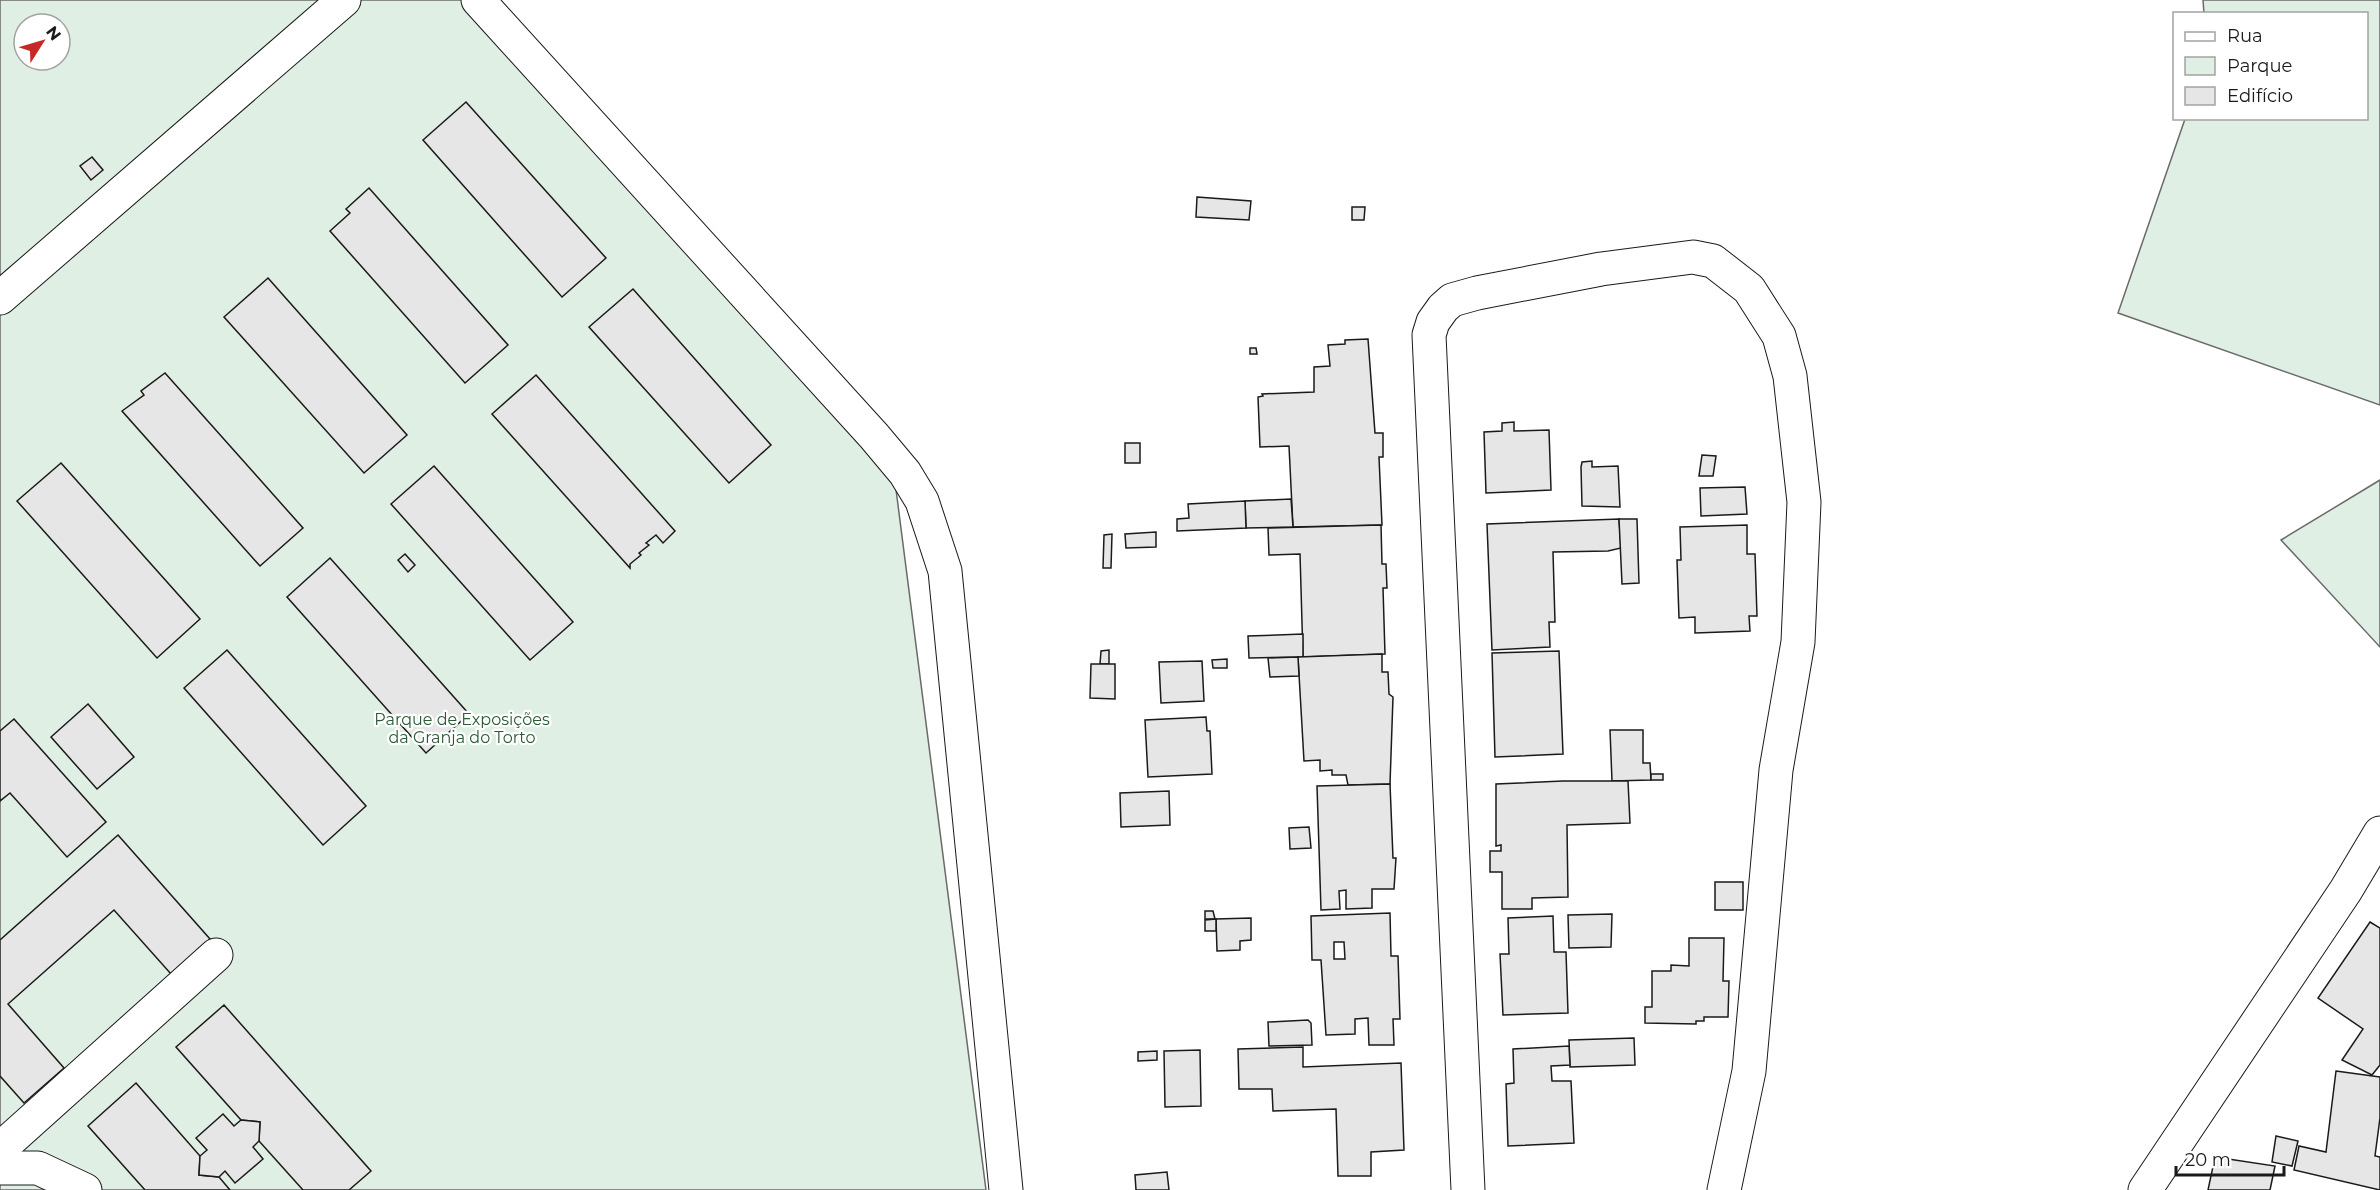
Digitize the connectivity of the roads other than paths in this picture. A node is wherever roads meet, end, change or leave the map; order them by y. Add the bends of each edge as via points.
1 (344, 0) edge
2 (478, 0) edge
3 (0, 298) edge
4 (2380, 833) edge
5 (216, 955) dead end
6 (0, 1149) edge
7 (0, 1168) edge
8 (85, 1190) edge
9 (1006, 1190) edge
10 (1468, 1190) edge
11 (1724, 1190) edge
12 (2145, 1190) edge

1 - 3 street
2 - 9 street via 874,436 922,501 945,571
4 - 12 street
5 - 6 street
7 - 8 street via 38,1168
10 - 11 street via 1429,335 1433,322 1452,300 1601,269 1693,257 1713,261 1749,289 1779,336 1790,376 1804,502 1798,642 1776,770 1749,1071

